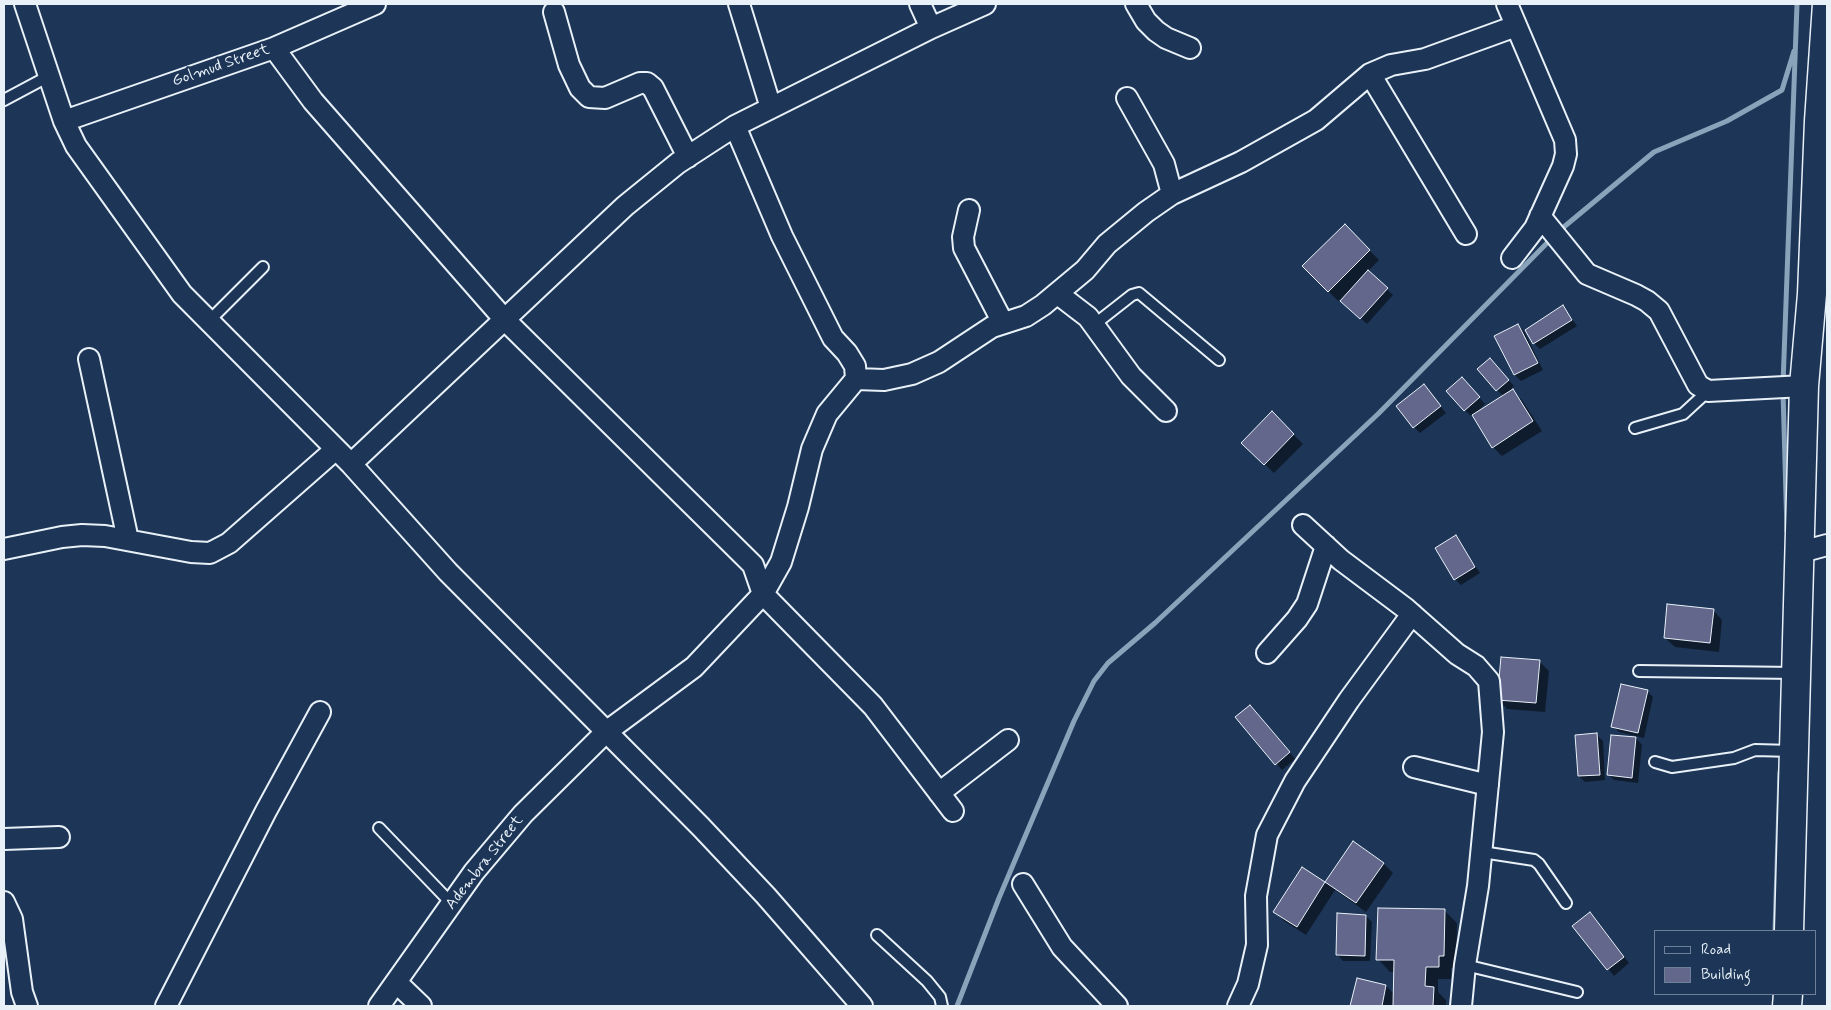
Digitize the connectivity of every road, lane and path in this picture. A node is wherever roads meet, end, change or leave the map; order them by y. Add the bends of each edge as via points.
1 (25, 4) edge
2 (375, 4) edge
3 (739, 4) edge
4 (920, 4) edge
5 (985, 4) edge
6 (1136, 4) edge
7 (1507, 4) edge
8 (1827, 10) edge
9 (554, 12) dead end
10 (1516, 26) junction
11 (931, 28) junction
12 (274, 48) junction
13 (1190, 48) dead end
14 (1370, 74) junction
15 (49, 76) junction
16 (1127, 98) dead end
17 (4, 100) edge
18 (771, 108) junction
19 (64, 121) junction
20 (735, 126) junction
21 (688, 157) junction
22 (1172, 194) junction
23 (969, 210) dead end
24 (1550, 227) junction
25 (1466, 234) dead end
26 (1512, 258) dead end
27 (263, 267) dead end
28 (1058, 294) junction
29 (1819, 294) edge
30 (505, 320) junction
31 (209, 321) junction
32 (1003, 323) junction
33 (1095, 324) junction
34 (89, 359) dead end
35 (1219, 360) dead end
36 (856, 380) junction
37 (1791, 387) junction
38 (1708, 391) junction
39 (1166, 411) dead end
40 (1635, 428) dead end
41 (336, 449) junction
42 (351, 464) junction
43 (1303, 525) dead end
44 (128, 540) junction
45 (1827, 545) edge
46 (1326, 546) junction
47 (4, 549) edge
48 (1801, 552) junction
49 (763, 594) junction
50 (1412, 614) junction
51 (1267, 653) dead end
52 (1639, 671) dead end
53 (1797, 673) junction
54 (320, 712) dead end
55 (606, 732) junction
56 (1008, 740) dead end
57 (1794, 751) junction
58 (1655, 762) dead end
59 (1414, 767) dead end
60 (1488, 785) junction
61 (939, 793) junction
62 (953, 812) dead end
63 (378, 828) dead end
64 (59, 837) dead end
65 (4, 839) edge
66 (1482, 852) junction
67 (1022, 884) dead end
68 (4, 902) edge
69 (1566, 903) dead end
70 (452, 904) junction
71 (1789, 930) edge
72 (877, 935) dead end
73 (1465, 966) junction
74 (396, 982) junction
75 (1577, 992) dead end
76 (860, 1005) edge
77 (27, 1006) edge
78 (166, 1006) edge
79 (379, 1006) edge
80 (421, 1006) edge
81 (942, 1006) edge
82 (1117, 1006) edge
83 (1238, 1006) edge
84 (1461, 1006) edge

1 - 15 street
2 - 12 street, Golmud Street
3 - 18 street
4 - 11 street
5 - 11 street
6 - 13 street via 1156,31
7 - 10 street
8 - 29 street
9 - 21 street via 569,65 580,88 589,97 605,98 647,83 653,88
10 - 14 street via 1425,59 1391,65
10 - 24 street via 1564,140 1566,154
11 - 18 street
12 - 19 street, Golmud Street
12 - 30 street via 313,101
14 - 22 street via 1316,120 1277,143
14 - 25 street
15 - 17 lane
15 - 19 street
16 - 22 street via 1164,164
18 - 20 street
19 - 31 street via 76,146 159,263 182,294
20 - 21 street
20 - 36 street via 782,236 833,338 848,353 855,366
21 - 30 street via 625,206
22 - 28 street via 1107,244
23 - 32 street via 964,248
24 - 26 street via 1535,228
24 - 38 street via 1587,274 1636,294 1659,311 1698,385
27 - 31 lane
28 - 32 street via 1026,316
28 - 33 street
29 - 37 street
30 - 42 street
30 - 49 street via 753,565
31 - 41 street
32 - 36 street via 979,333 939,362 912,374 884,380
33 - 35 lane via 1139,293
33 - 39 street via 1131,376
34 - 44 street
36 - 49 street, Adembra Street via 826,414 812,449 781,562
37 - 38 street
37 - 48 street
38 - 40 lane via 1682,414
41 - 42 street
41 - 44 street via 228,543 210,553
42 - 55 street via 448,572
43 - 46 street
44 - 47 street via 82,535
45 - 48 street
46 - 50 street
46 - 51 street via 1307,604 1298,619
48 - 53 street
49 - 55 street, Adembra Street via 694,667
49 - 61 street via 873,706
50 - 60 street via 1476,666 1489,681 1493,732
50 - 83 street via 1348,700 1295,781 1267,835 1256,896 1257,945 1248,984
52 - 53 lane
53 - 57 street
54 - 78 street
55 - 70 street, Adembra Street via 523,814 474,872
55 - 76 street via 760,889
56 - 61 street
57 - 58 lane via 1754,750 1734,758 1672,767
57 - 71 street
59 - 60 street
60 - 66 street
61 - 62 street
63 - 70 lane
64 - 65 street
66 - 69 lane via 1534,860
66 - 73 street
67 - 82 street via 1062,947
68 - 77 street via 12,919 22,992
70 - 74 street, Adembra Street
72 - 81 lane via 927,981 940,996
73 - 75 lane
73 - 84 street
74 - 79 street, Adembra Street
74 - 80 street

